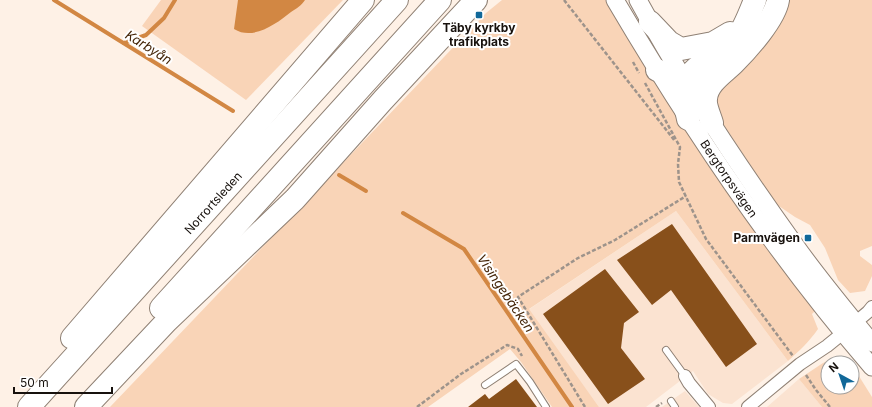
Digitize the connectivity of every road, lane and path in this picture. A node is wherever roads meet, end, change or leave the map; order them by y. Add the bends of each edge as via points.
1 (363, 0) edge
2 (397, 0) edge
3 (440, 0) edge
4 (476, 0) edge
5 (564, 0) edge
6 (615, 0) edge
7 (638, 0) edge
8 (778, 0) edge
9 (752, 7) edge
10 (650, 22) junction
11 (630, 56) dead end
12 (735, 62) junction
13 (657, 70) junction
14 (686, 82) junction
15 (688, 119) junction
16 (712, 123) junction
17 (680, 147) junction
18 (686, 196) junction
19 (872, 307) edge
20 (849, 328) junction
21 (872, 343) edge
22 (666, 350) dead end
23 (800, 364) junction
24 (872, 367) edge
25 (685, 376) joint
26 (485, 385) dead end
27 (13, 407) edge
28 (29, 407) edge
29 (72, 407) edge
30 (86, 407) edge
31 (546, 407) edge
32 (585, 407) edge
33 (709, 407) edge
34 (748, 407) edge
35 (830, 407) edge

1 - 27 highway
2 - 28 highway, Norrortsleden
3 - 29 highway
4 - 30 highway via 295,199 167,321
5 - 17 path
6 - 13 main road, Bergtorpsvägen
7 - 10 main road, Bergtorpsvägen
8 - 12 highway via 777,8
9 - 10 highway via 736,30 713,43 681,49
9 - 14 highway via 736,38 721,52 693,70
10 - 14 main road, Bergtorpsvägen
11 - 17 path
12 - 14 highway via 706,79
12 - 16 highway via 712,83 710,88 706,99
13 - 14 highway
13 - 15 main road, Bergtorpsvägen
14 - 15 highway via 683,96
14 - 16 main road, Bergtorpsvägen
15 - 20 main road, Bergtorpsvägen via 741,197
16 - 20 main road, Bergtorpsvägen
17 - 18 path via 679,182
18 - 23 path via 706,239
18 - 32 path via 518,296
19 - 20 street
20 - 21 main road, Bergtorpsvägen
20 - 23 street
20 - 24 main road, Bergtorpsvägen
22 - 25 lane
23 - 34 street
23 - 35 path
25 - 33 street
26 - 31 lane via 516,364

